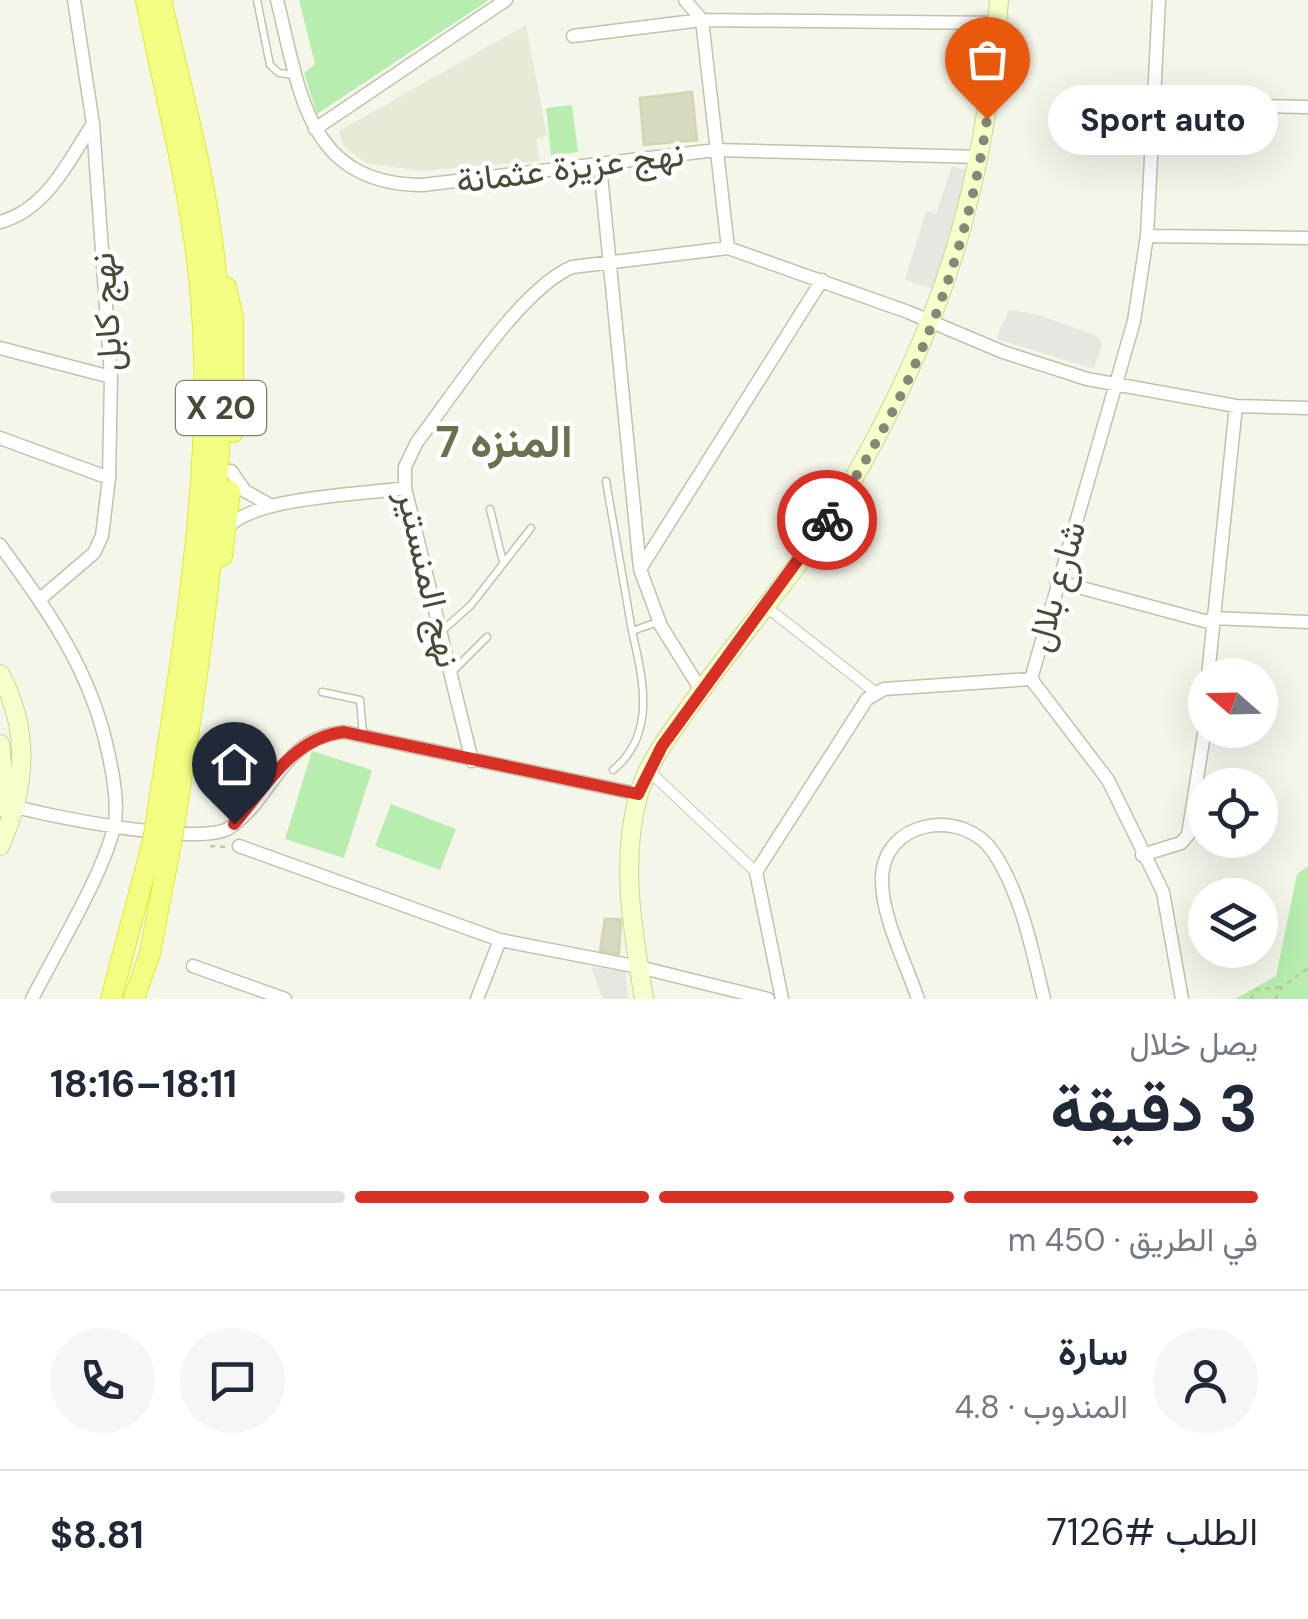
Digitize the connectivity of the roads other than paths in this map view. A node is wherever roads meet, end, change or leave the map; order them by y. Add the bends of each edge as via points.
1 (74, 0) edge
2 (135, 0) edge
3 (146, 0) edge
4 (161, 0) edge
5 (172, 0) edge
6 (257, 0) edge
7 (277, 0) edge
8 (506, 0) edge
9 (685, 0) edge
10 (999, 0) edge
11 (1159, 0) edge
12 (702, 20) junction
13 (997, 24) junction
14 (573, 36) dead end
15 (296, 75) junction
16 (1156, 104) junction
17 (1308, 106) edge
18 (93, 124) junction
19 (315, 129) junction
20 (716, 150) junction
21 (982, 156) junction
22 (600, 165) junction
23 (188, 166) junction
24 (203, 195) junction
25 (0, 222) edge
26 (1147, 236) junction
27 (1308, 238) edge
28 (728, 248) junction
29 (608, 260) junction
30 (822, 280) junction
31 (932, 324) junction
32 (0, 348) edge
33 (111, 377) junction
34 (1117, 386) junction
35 (1236, 406) junction
36 (1308, 408) edge
37 (0, 438) edge
38 (231, 471) junction
39 (109, 478) junction
40 (606, 481) dead end
41 (405, 488) junction
42 (273, 506) junction
43 (490, 509) dead end
44 (227, 528) junction
45 (531, 528) dead end
46 (0, 545) edge
47 (504, 563) junction
48 (640, 570) junction
49 (1056, 581) junction
50 (40, 599) junction
51 (765, 606) junction
52 (1212, 620) junction
53 (659, 621) junction
54 (1308, 622) edge
55 (632, 631) junction
56 (441, 632) junction
57 (488, 637) dead end
58 (1209, 658) edge
59 (451, 673) junction
60 (0, 674) edge
61 (1031, 679) junction
62 (196, 686) junction
63 (701, 690) junction
64 (322, 692) dead end
65 (875, 692) junction
66 (363, 737) junction
67 (0, 744) edge
68 (1202, 748) edge
69 (472, 761) junction
70 (614, 770) dead end
71 (648, 770) junction
72 (638, 794) junction
73 (7, 806) edge
74 (166, 817) junction
75 (114, 827) junction
76 (162, 842) junction
77 (0, 846) edge
78 (239, 846) dead end
79 (1142, 855) junction
80 (756, 872) junction
81 (500, 940) junction
82 (193, 966) dead end
83 (638, 966) junction
84 (250, 993) edge
85 (32, 999) edge
86 (112, 999) edge
87 (134, 999) edge
88 (285, 999) edge
89 (478, 999) edge
90 (644, 999) edge
91 (768, 999) edge
92 (782, 999) edge
93 (918, 999) edge
94 (1044, 999) edge
95 (1182, 999) edge

1 - 18 street, نهج كابل
2 - 23 highway via 151,78
3 - 23 highway, X 20
4 - 23 highway, X 20
5 - 23 highway via 187,67
6 - 15 lane via 270,64
7 - 15 street, نهج عزيزة عثمانة
8 - 19 street
9 - 12 street
10 - 13 main road
11 - 16 street, شارع بلال
12 - 13 street
12 - 14 street
12 - 20 street
13 - 21 main road
15 - 19 street, نهج عزيزة عثمانة
16 - 17 street
16 - 26 street, شارع بلال
18 - 25 street via 52,188
18 - 33 street, نهج كابل
19 - 22 street, نهج عزيزة عثمانة via 356,172 394,184
20 - 21 street, نهج عزيزة عثمانة
20 - 22 street, نهج عزيزة عثمانة
20 - 28 street
21 - 31 main road
22 - 29 street
23 - 24 highway, X 20
23 - 74 highway, X 20 via 204,430
24 - 38 highway via 233,318
24 - 62 highway, X 20 via 216,273 221,433
26 - 27 street
26 - 34 street, شارع بلال
28 - 29 street, نهج المنستير
28 - 30 street, نهج المنستير
29 - 41 street, نهج المنستير via 572,267 542,284 417,442 405,467
29 - 48 street
30 - 31 street, نهج المنستير
30 - 48 street
31 - 34 street, نهج المنستير
31 - 51 main road via 844,496
32 - 33 street
33 - 39 street, نهج كابل
34 - 35 street, نهج المنستير
34 - 49 street, شارع بلال
35 - 36 street, نهج المنستير
35 - 52 street
37 - 39 street
38 - 42 street via 255,500
38 - 44 highway
39 - 50 street, نهج كابل via 99,545
40 - 55 lane
41 - 42 street
41 - 56 street, نهج المنستير
42 - 44 street via 242,514
43 - 47 lane
44 - 62 highway
45 - 47 lane
46 - 50 street
47 - 56 lane
48 - 53 street
49 - 52 street
49 - 61 street, شارع بلال
50 - 75 street via 72,647 102,718 114,776
51 - 63 main road
51 - 65 street
52 - 54 street
52 - 58 street
53 - 55 lane
53 - 63 street
55 - 70 lane via 644,714 630,754
56 - 59 street, نهج المنستير
57 - 59 lane
59 - 69 street, نهج المنستير
60 - 73 main road via 22,743
61 - 65 street, شارع بلال
61 - 79 street via 1108,780
62 - 74 highway, X 20
63 - 71 main road
64 - 66 lane via 360,700
65 - 80 street
66 - 69 street
66 - 75 street via 322,734 303,744 234,824 216,834
67 - 73 main road
68 - 79 street via 1188,834 1181,843
69 - 72 street
71 - 72 main road
71 - 80 street
72 - 83 main road via 628,867
73 - 75 street
73 - 77 main road
74 - 76 highway, X 20, bridge
75 - 85 street
76 - 86 highway, X 20
76 - 87 highway, X 20 via 150,953
78 - 81 street
79 - 95 street via 1168,912
80 - 92 street
81 - 83 street
81 - 89 street
82 - 84 street
83 - 90 main road
83 - 91 street
84 - 88 street
93 - 94 street via 882,873 899,840 937,822 975,832 993,850 1023,918

